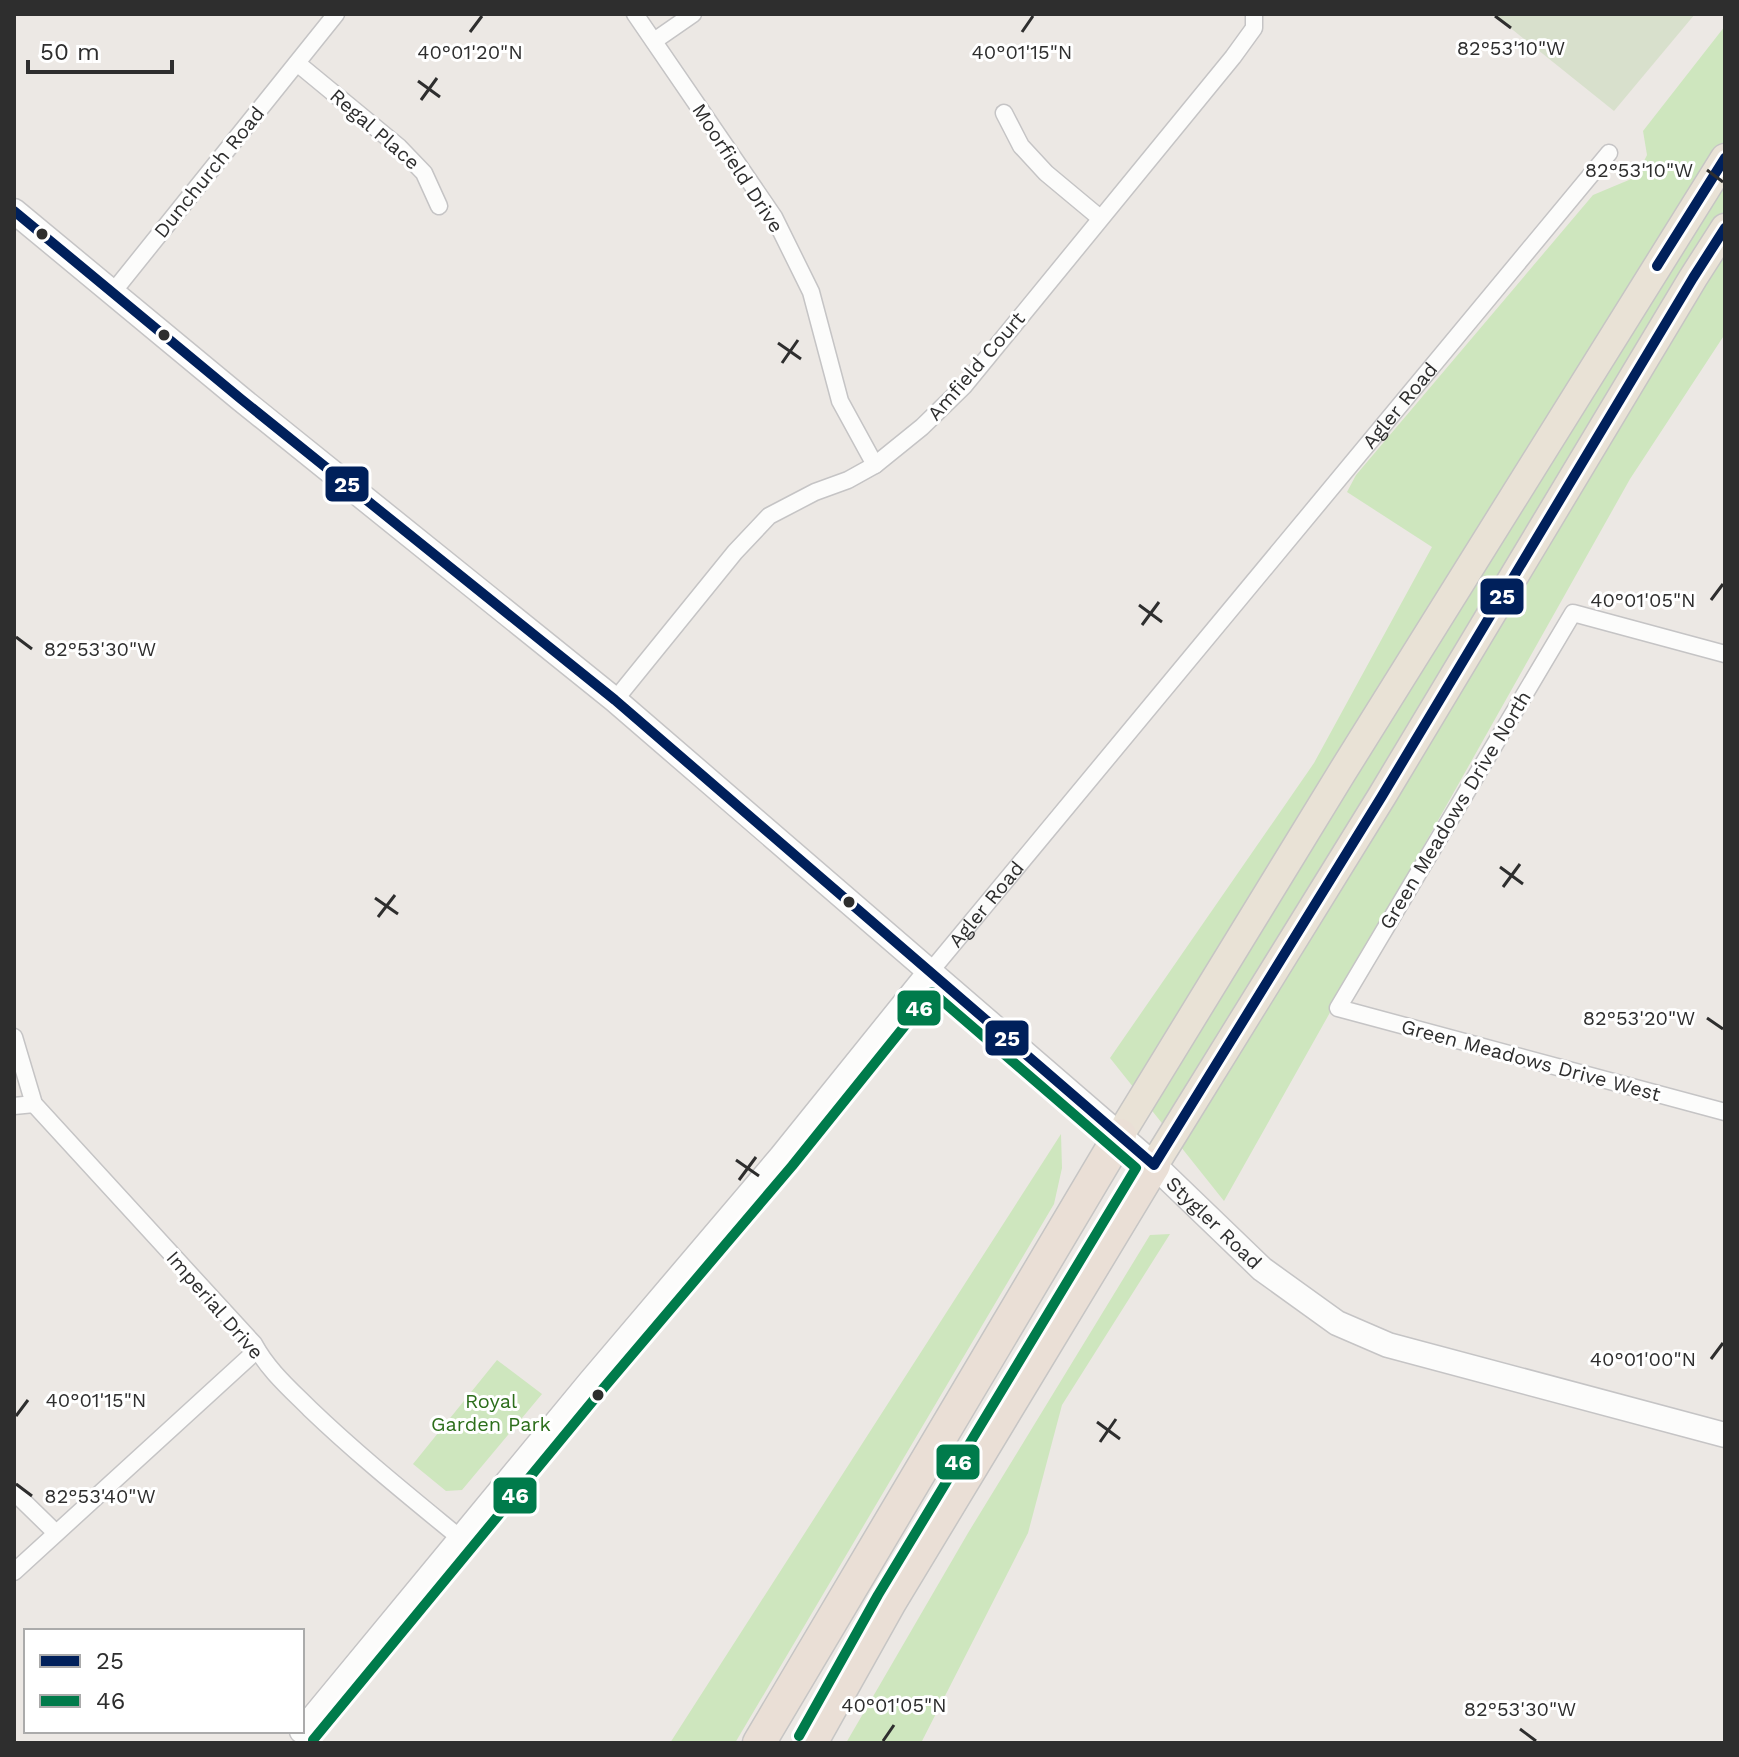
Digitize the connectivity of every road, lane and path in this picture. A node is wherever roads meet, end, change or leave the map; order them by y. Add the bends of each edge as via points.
1 (336, 14) edge
2 (635, 14) edge
3 (693, 14) edge
4 (1254, 14) edge
5 (654, 41) junction
6 (297, 63) junction
7 (1004, 113) dead end
8 (1609, 153) dead end
9 (1725, 158) edge
10 (439, 206) dead end
11 (14, 211) edge
12 (1100, 218) junction
13 (1725, 228) edge
14 (113, 292) junction
15 (875, 465) junction
16 (1725, 654) edge
17 (615, 700) junction
18 (930, 972) junction
19 (1338, 1008) joint
20 (14, 1037) edge
21 (34, 1104) junction
22 (14, 1106) edge
23 (1725, 1112) edge
24 (1120, 1135) junction
25 (1154, 1165) junction
26 (257, 1350) junction
27 (1725, 1435) edge
28 (14, 1492) edge
29 (56, 1533) junction
30 (460, 1538) junction
31 (14, 1572) edge
32 (304, 1729) edge
33 (759, 1743) edge
34 (811, 1743) edge

1 - 6 street, Dunchurch Road
2 - 5 street, Moorfield Drive
3 - 5 street
4 - 12 street, Amfield Court via 1254,28 1233,57
5 - 15 street, Moorfield Drive via 774,217 811,292 840,401
6 - 10 street, Regal Place via 399,147 424,173
6 - 14 street, Dunchurch Road
7 - 12 street via 1021,146
8 - 18 street, Agler Road
9 - 24 highway
11 - 14 main road, Stygler Road
12 - 15 street, Amfield Court via 964,386
13 - 25 highway
14 - 17 main road, Stygler Road
15 - 17 street, Amfield Court via 769,516
16 - 19 street, Green Meadows Drive North via 1573,613
17 - 18 main road, Stygler Road
18 - 24 main road, Stygler Road
18 - 30 main road, Agler Road
19 - 23 street, Green Meadows Drive West
20 - 21 street, Imperial Drive
21 - 22 street
21 - 26 street, Imperial Drive
24 - 25 main road, Stygler Road
24 - 33 highway
25 - 27 main road, Stygler Road via 1262,1269 1337,1323 1388,1345
25 - 34 highway via 890,1602
26 - 29 street
26 - 30 street, Imperial Drive via 347,1445
28 - 29 street
29 - 31 street
30 - 32 main road, Agler Road

